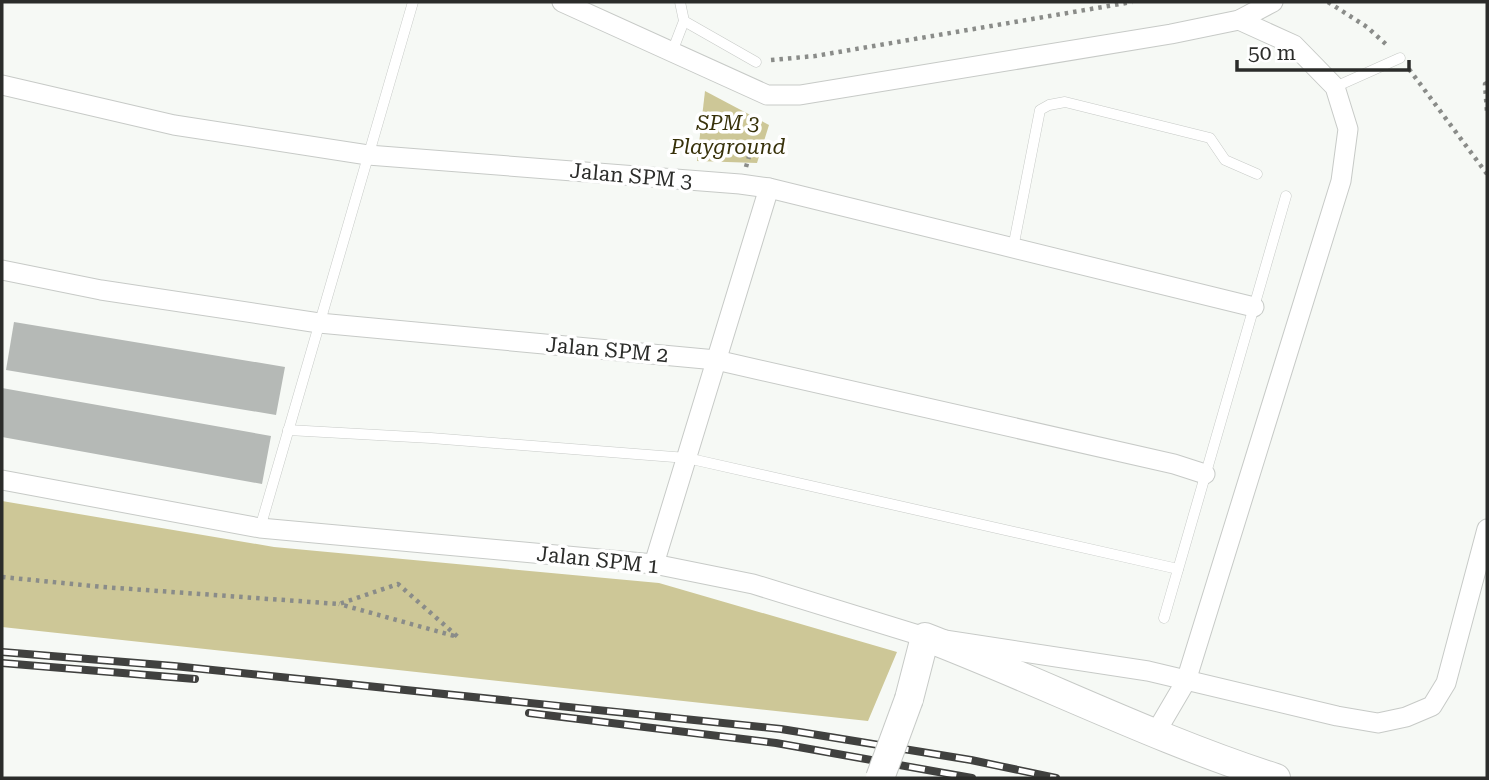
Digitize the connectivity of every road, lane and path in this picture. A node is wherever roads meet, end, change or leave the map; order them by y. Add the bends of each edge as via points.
1 (412, 2) edge
2 (562, 2) edge
3 (680, 2) edge
4 (1132, 2) edge
5 (1273, 2) edge
6 (1328, 2) edge
7 (1239, 20) junction
8 (684, 21) junction
9 (672, 52) junction
10 (1400, 58) junction
11 (756, 62) joint
12 (1487, 83) edge
13 (2, 85) edge
14 (1335, 87) junction
15 (1487, 112) edge
16 (368, 155) junction
17 (1257, 174) dead end
18 (1487, 174) edge
19 (769, 188) junction
20 (1286, 196) dead end
21 (1013, 248) junction
22 (2, 270) edge
23 (1254, 307) junction
24 (319, 323) junction
25 (716, 360) junction
26 (288, 430) junction
27 (687, 458) junction
28 (1205, 474) junction
29 (2, 480) edge
30 (260, 528) junction
31 (1487, 529) edge
32 (654, 565) junction
33 (1178, 569) junction
34 (2, 577) edge
35 (339, 604) junction
36 (1164, 618) dead end
37 (925, 637) junction
38 (1186, 681) junction
39 (1156, 732) junction
40 (880, 778) edge
41 (1276, 778) edge

1 - 16 lane
2 - 9 street
3 - 8 lane
4 - 11 path
5 - 7 street
6 - 10 path via 1367,27
7 - 9 street via 800,95 767,95
7 - 14 street via 1294,45
8 - 9 lane
8 - 11 lane
10 - 14 lane
10 - 18 path
12 - 15 path
13 - 16 street, Jalan SPM 3 via 174,125
14 - 38 street via 1348,129 1341,181
16 - 19 street, Jalan SPM 3
16 - 24 lane
17 - 21 lane via 1225,160 1210,138 1065,102 1049,104 1040,110
19 - 21 street, Jalan SPM 3
19 - 25 street
20 - 23 lane
21 - 23 street, Jalan SPM 3
22 - 24 street, Jalan SPM 2
23 - 28 lane
24 - 25 street, Jalan SPM 2
24 - 26 lane
25 - 27 street
25 - 28 street, Jalan SPM 2
26 - 27 lane
26 - 30 lane
27 - 32 street
27 - 33 lane
28 - 33 lane
29 - 30 street, Jalan SPM 1
30 - 32 street, Jalan SPM 1
31 - 38 street, Jalan SPM 1 via 1446,683 1432,706 1378,723
32 - 37 street, Jalan SPM 1 via 753,584
33 - 36 lane
34 - 35 path
35 - 35 path via 398,584 458,638 392,619
37 - 38 street, Jalan SPM 1 via 1148,671
37 - 39 main road
37 - 40 main road, bridge via 909,699
38 - 39 street
39 - 41 main road

